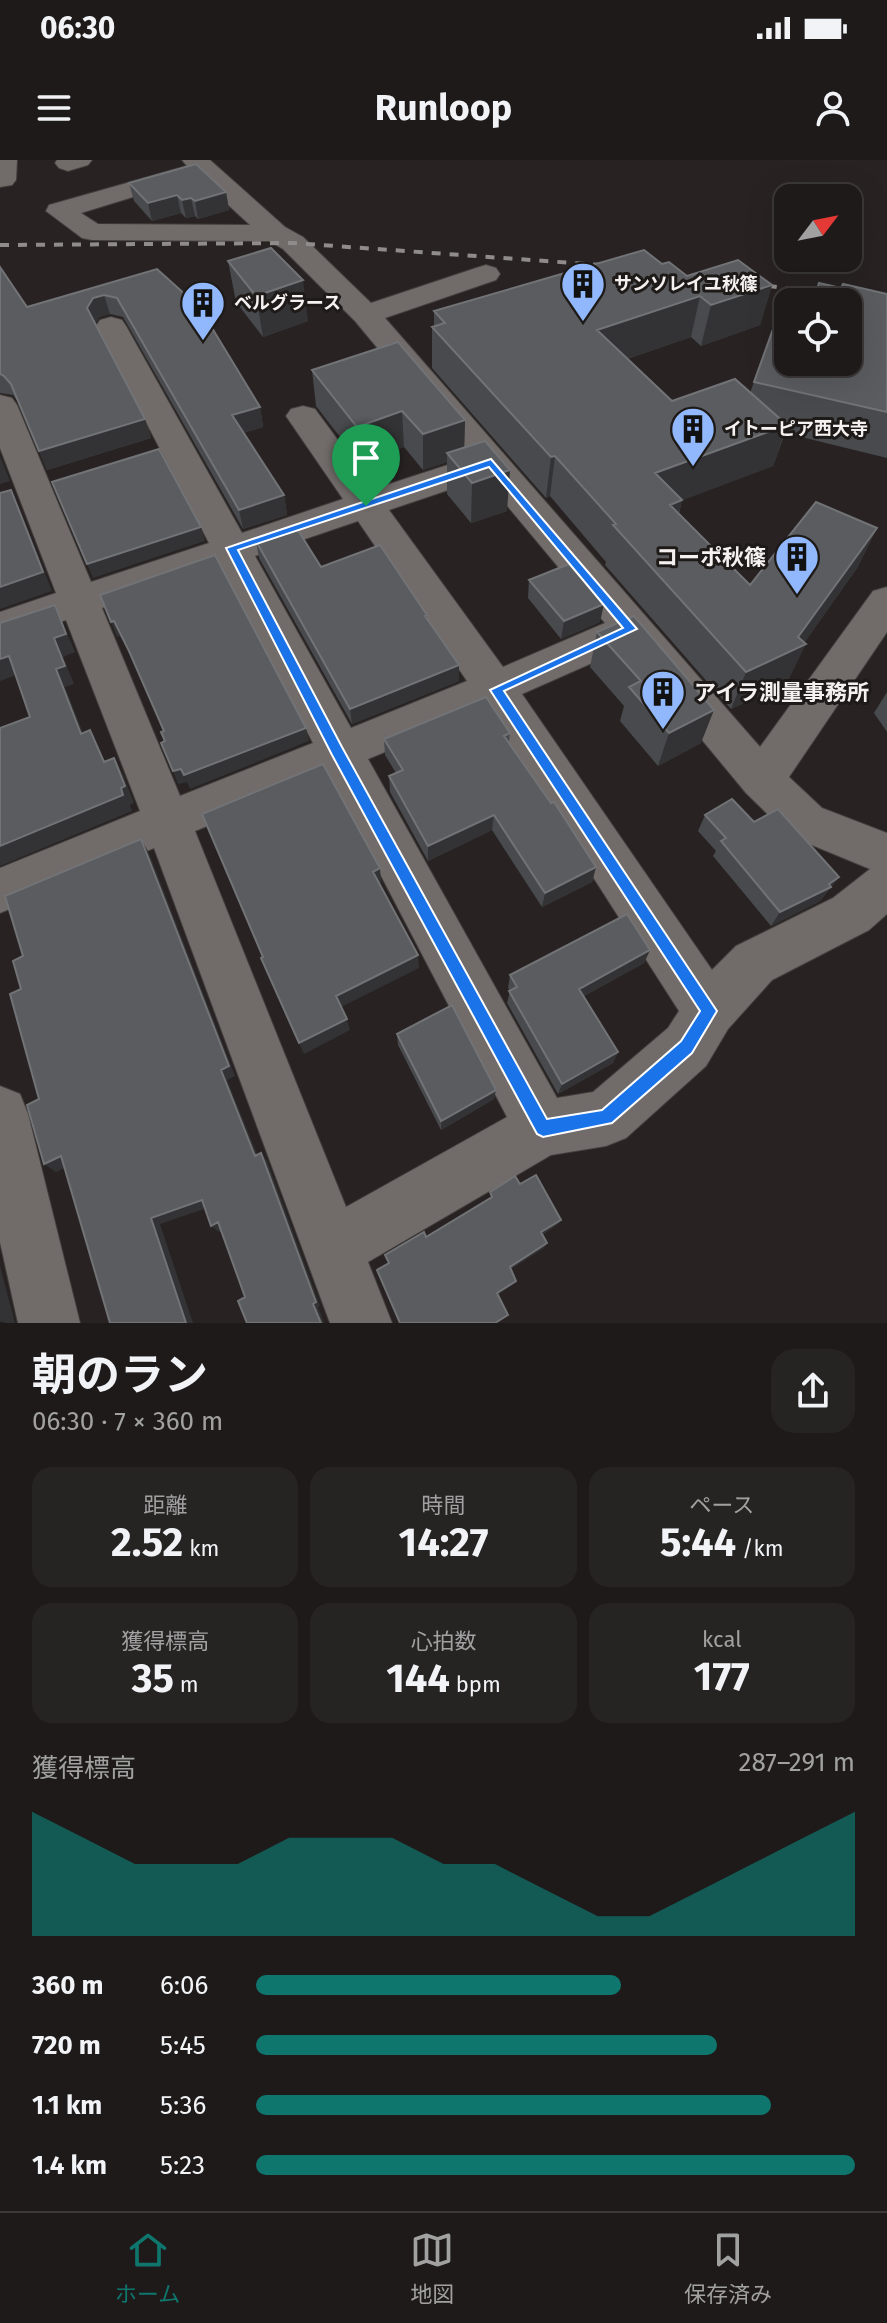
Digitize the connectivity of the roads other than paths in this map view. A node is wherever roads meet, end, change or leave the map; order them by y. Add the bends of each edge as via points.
1 (200, 164) edge
2 (275, 233) junction
3 (486, 274) dead end
4 (366, 315) junction
5 (111, 326) dead end
6 (0, 405) edge
7 (303, 416) dead end
8 (491, 463) junction
9 (33, 490) edge
10 (366, 506) junction
11 (232, 548) junction
12 (78, 599) junction
13 (887, 601) edge
14 (0, 627) edge
15 (631, 629) junction
16 (496, 690) junction
17 (337, 751) junction
18 (762, 780) junction
19 (167, 820) junction
20 (887, 854) edge
21 (887, 884) edge
22 (0, 891) edge
23 (709, 1011) junction
24 (0, 1114) edge
25 (543, 1128) junction
26 (333, 1248) junction
27 (49, 1323) edge
28 (361, 1323) edge

1 - 2 street
1 - 2 street via 59,211 92,232
2 - 4 street via 293,243
3 - 4 street
4 - 8 street
5 - 11 street via 162,449
6 - 9 street
7 - 10 street
8 - 10 street
8 - 15 street
9 - 12 street
10 - 11 street
10 - 16 street
11 - 12 street
11 - 17 street
12 - 14 street
12 - 19 street
13 - 18 street
15 - 16 street
15 - 18 street
16 - 17 street
16 - 23 street
17 - 19 street
17 - 25 street
18 - 20 street via 806,822
19 - 22 street
19 - 26 street
21 - 23 street via 851,914 754,963
23 - 25 street via 687,1047 606,1118
24 - 27 street
25 - 26 street
26 - 28 street

